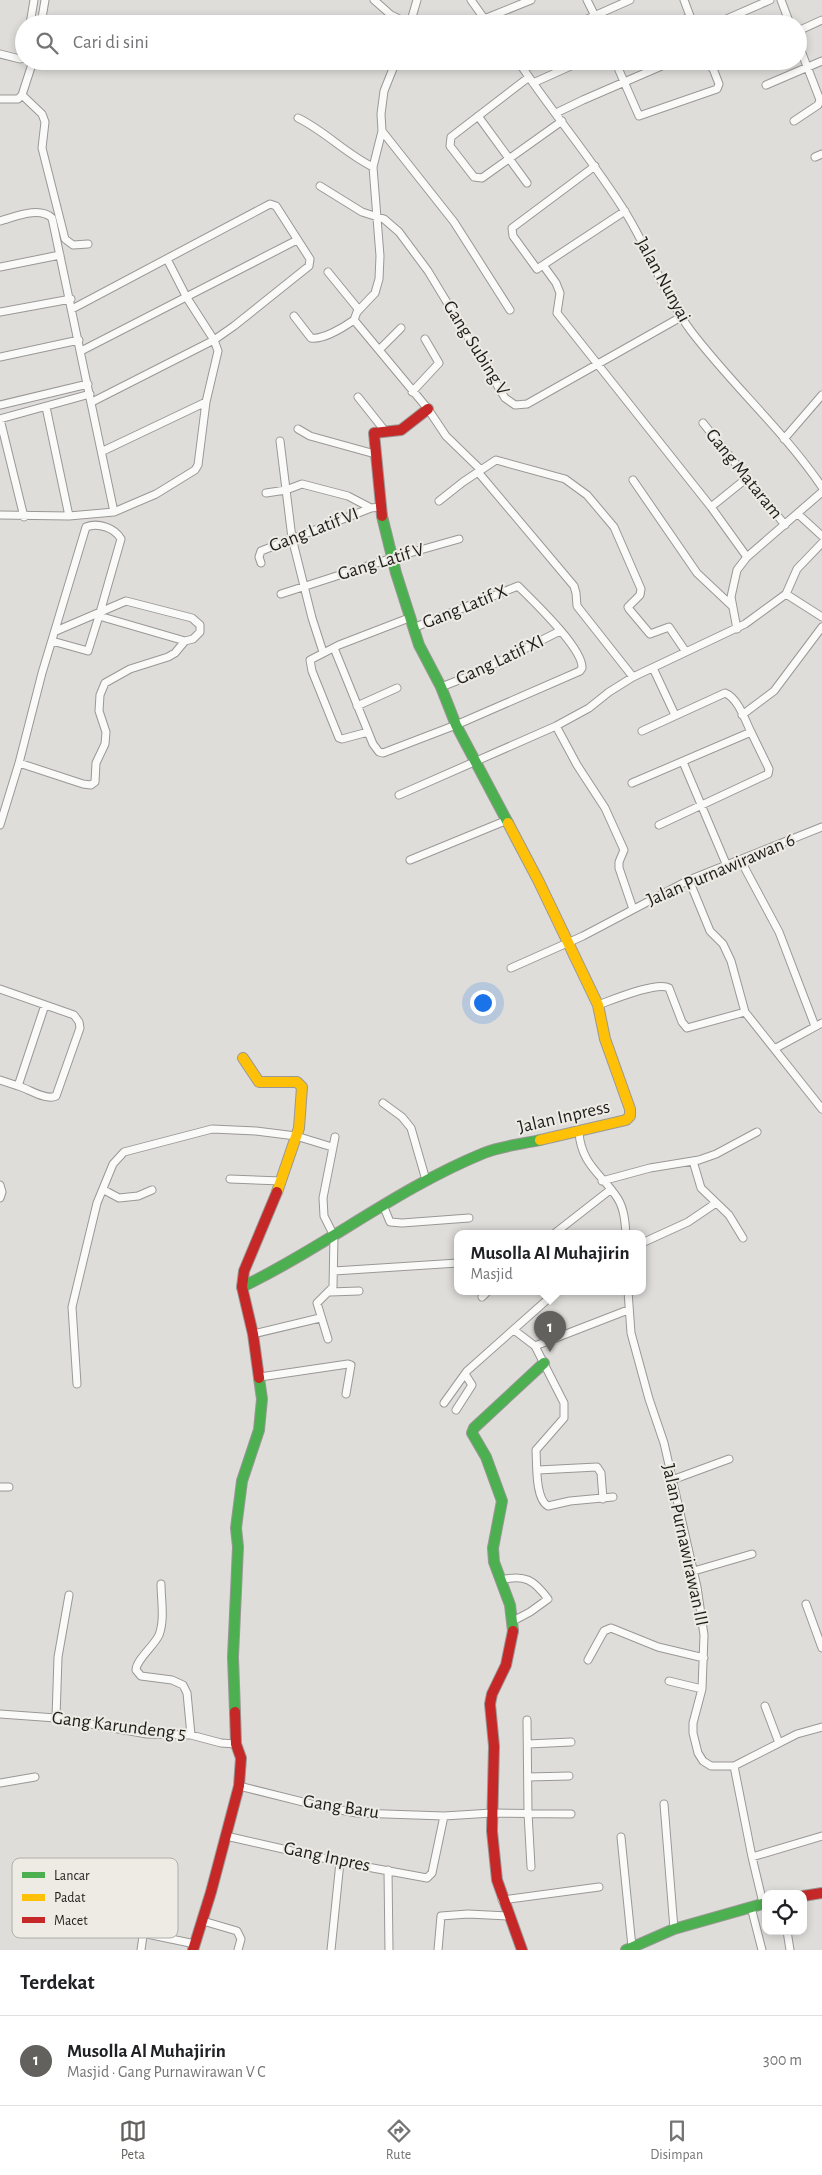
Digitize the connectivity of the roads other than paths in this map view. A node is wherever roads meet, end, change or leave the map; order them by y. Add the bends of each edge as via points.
1 (34, 0) edge
2 (44, 0) edge
3 (374, 0) edge
4 (417, 0) edge
5 (471, 0) edge
6 (531, 0) edge
7 (587, 0) edge
8 (630, 0) edge
9 (684, 0) edge
10 (770, 0) edge
11 (781, 0) edge
12 (32, 15) edge
13 (42, 15) edge
14 (391, 15) edge
15 (412, 15) edge
16 (481, 15) edge
17 (500, 15) edge
18 (595, 15) joint
19 (690, 15) edge
20 (735, 15) edge
21 (787, 15) edge
22 (822, 20) edge
23 (807, 27) edge
24 (0, 54) edge
25 (15, 56) edge
26 (822, 61) edge
27 (808, 66) joint
28 (31, 70) edge
29 (392, 70) edge
30 (524, 70) edge
31 (558, 70) edge
32 (619, 70) edge
33 (651, 70) edge
34 (713, 70) edge
35 (799, 70) edge
36 (531, 80) junction
37 (624, 81) junction
38 (766, 85) dead end
39 (819, 86) edge
40 (22, 96) junction
41 (0, 99) edge
42 (556, 113) junction
43 (478, 116) junction
44 (298, 118) dead end
45 (562, 121) junction
46 (794, 121) dead end
47 (382, 131) junction
48 (509, 158) junction
49 (596, 166) junction
50 (373, 167) junction
51 (527, 183) dead end
52 (320, 186) dead end
53 (625, 211) junction
54 (376, 216) junction
55 (0, 220) edge
56 (297, 240) junction
57 (88, 244) dead end
58 (60, 255) junction
59 (167, 259) junction
60 (543, 265) junction
61 (0, 267) edge
62 (328, 272) dead end
63 (187, 298) junction
64 (71, 299) junction
65 (72, 309) junction
66 (359, 310) junction
67 (510, 310) dead end
68 (0, 312) edge
69 (294, 316) dead end
70 (681, 317) junction
71 (354, 320) junction
72 (401, 328) dead end
73 (425, 339) dead end
74 (79, 340) junction
75 (214, 340) junction
76 (380, 349) junction
77 (81, 352) junction
78 (0, 357) edge
79 (596, 364) junction
80 (88, 384) junction
81 (412, 392) junction
82 (822, 395) edge
83 (358, 397) dead end
84 (91, 398) junction
85 (206, 402) junction
86 (0, 404) edge
87 (46, 407) junction
88 (428, 409) junction
89 (0, 419) edge
90 (703, 423) dead end
91 (298, 429) dead end
92 (384, 431) junction
93 (784, 439) junction
94 (280, 441) dead end
95 (103, 451) junction
96 (375, 454) junction
97 (480, 471) junction
98 (747, 478) junction
99 (634, 480) dead end
100 (822, 487) edge
101 (286, 490) junction
102 (822, 492) edge
103 (266, 493) dead end
104 (439, 501) dead end
105 (376, 507) junction
106 (711, 508) junction
107 (114, 512) junction
108 (798, 514) junction
109 (0, 516) edge
110 (69, 516) junction
111 (24, 517) junction
112 (785, 525) junction
113 (821, 534) edge
114 (292, 538) junction
115 (459, 539) dead end
116 (822, 543) edge
117 (747, 557) junction
118 (392, 558) junction
119 (261, 563) dead end
120 (304, 586) junction
121 (518, 586) joint
122 (281, 594) dead end
123 (786, 594) junction
124 (732, 606) junction
125 (100, 613) junction
126 (822, 617) edge
127 (409, 618) junction
128 (822, 627) edge
129 (413, 628) junction
130 (737, 629) junction
131 (56, 631) junction
132 (560, 631) junction
133 (52, 641) junction
134 (185, 642) junction
135 (334, 648) junction
136 (323, 652) junction
137 (686, 652) junction
138 (653, 668) junction
139 (633, 677) junction
140 (441, 687) junction
141 (397, 688) dead end
142 (357, 706) junction
143 (675, 715) junction
144 (742, 715) junction
145 (456, 725) junction
146 (556, 726) junction
147 (642, 731) dead end
148 (368, 732) junction
149 (751, 732) junction
150 (477, 762) junction
151 (682, 762) junction
152 (19, 763) junction
153 (632, 783) dead end
154 (399, 795) dead end
155 (701, 805) junction
156 (505, 821) junction
157 (0, 825) edge
158 (659, 825) dead end
159 (822, 828) edge
160 (410, 860) dead end
161 (741, 861) junction
162 (727, 866) junction
163 (688, 880) junction
164 (633, 909) junction
165 (568, 942) junction
166 (512, 968) dead end
167 (0, 989) edge
168 (598, 1005) junction
169 (45, 1006) junction
170 (746, 1012) junction
171 (819, 1025) edge
172 (776, 1048) junction
173 (243, 1058) dead end
174 (0, 1080) edge
175 (18, 1086) junction
176 (383, 1103) dead end
177 (822, 1109) edge
178 (579, 1132) junction
179 (757, 1132) dead end
180 (296, 1136) junction
181 (335, 1137) dead end
182 (332, 1147) junction
183 (693, 1161) junction
184 (230, 1179) dead end
185 (426, 1180) junction
186 (602, 1181) junction
187 (282, 1182) junction
188 (0, 1185) edge
189 (104, 1190) junction
190 (152, 1190) dead end
191 (610, 1190) junction
192 (0, 1198) edge
193 (716, 1203) junction
194 (383, 1205) junction
195 (469, 1218) dead end
196 (559, 1230) edge
197 (626, 1230) edge
198 (334, 1236) junction
199 (743, 1238) dead end
200 (646, 1241) edge
201 (454, 1263) edge
202 (334, 1271) junction
203 (242, 1287) junction
204 (359, 1291) dead end
205 (330, 1292) junction
206 (553, 1295) edge
207 (628, 1295) edge
208 (628, 1310) junction
209 (320, 1318) junction
210 (514, 1330) junction
211 (253, 1334) junction
212 (328, 1339) dead end
213 (535, 1346) junction
214 (544, 1363) junction
215 (466, 1374) junction
216 (260, 1377) junction
217 (77, 1384) dead end
218 (346, 1394) dead end
219 (444, 1403) dead end
220 (456, 1410) dead end
221 (729, 1458) dead end
222 (538, 1470) junction
223 (672, 1480) junction
224 (0, 1487) edge
225 (9, 1487) dead end
226 (613, 1497) dead end
227 (603, 1498) junction
228 (752, 1554) dead end
229 (694, 1571) junction
230 (501, 1580) junction
231 (161, 1584) dead end
232 (69, 1595) dead end
233 (806, 1604) dead end
234 (512, 1621) junction
235 (822, 1648) edge
236 (704, 1658) junction
237 (588, 1660) dead end
238 (669, 1682) dead end
239 (702, 1689) junction
240 (765, 1706) dead end
241 (0, 1714) edge
242 (56, 1718) junction
243 (528, 1720) dead end
244 (822, 1728) edge
245 (192, 1735) junction
246 (571, 1742) dead end
247 (236, 1744) junction
248 (528, 1744) junction
249 (779, 1744) junction
250 (734, 1766) junction
251 (569, 1776) dead end
252 (35, 1777) dead end
253 (528, 1777) junction
254 (0, 1782) edge
255 (240, 1786) junction
256 (664, 1804) dead end
257 (492, 1813) junction
258 (528, 1813) junction
259 (571, 1814) dead end
260 (444, 1816) junction
261 (226, 1836) junction
262 (822, 1836) edge
263 (621, 1837) dead end
264 (752, 1857) junction
265 (340, 1862) junction
266 (532, 1867) dead end
267 (388, 1870) junction
268 (600, 1887) dead end
269 (822, 1893) edge
270 (762, 1895) edge
271 (807, 1895) edge
272 (502, 1900) junction
273 (762, 1904) edge
274 (751, 1907) junction
275 (508, 1916) junction
276 (202, 1922) junction
277 (674, 1929) junction
278 (788, 1935) edge
279 (162, 1938) edge
280 (194, 1947) edge
281 (629, 1949) edge
282 (238, 1950) edge
283 (331, 1950) edge
284 (389, 1950) edge
285 (438, 1950) edge
286 (522, 1950) edge
287 (762, 1950) edge
288 (790, 1950) edge

1 - 12 street
2 - 13 street
3 - 14 street
4 - 15 street
5 - 16 street
6 - 17 street
7 - 18 street
8 - 18 street
9 - 19 street
10 - 20 street
11 - 21 street
22 - 23 street
24 - 25 street
26 - 27 street
27 - 39 street
28 - 40 street
29 - 47 street via 384,91
30 - 36 street, Jalan Nunyai
31 - 36 street
32 - 37 street
33 - 37 street
34 - 37 street via 718,89 641,116 637,115
35 - 38 street
36 - 42 street, Jalan Nunyai
36 - 43 street
37 - 42 street
39 - 46 street via 818,105
40 - 41 street
40 - 57 street via 42,114 45,122 42,148 65,239 72,245
42 - 45 street, Jalan Nunyai
43 - 48 street
43 - 48 street via 451,137 450,146 477,179
44 - 50 street
45 - 48 street
45 - 49 street, Jalan Nunyai
47 - 50 street
47 - 67 street via 454,222
48 - 51 street
49 - 53 street, Jalan Nunyai
49 - 60 street via 512,228 513,236 537,269
50 - 54 street
52 - 54 street, Gang Subing V via 362,212
53 - 60 street
53 - 70 street, Jalan Nunyai
54 - 66 street via 379,279 375,293
54 - 79 street, Gang Subing V via 399,232 428,271 505,398 515,405 527,404
55 - 58 street via 47,213 52,218
56 - 59 street via 276,206 270,204
56 - 63 street
56 - 75 street via 309,256 309,266
58 - 61 street
58 - 64 street
59 - 63 street
59 - 65 street
60 - 79 street via 560,294 557,313
62 - 66 street
63 - 75 street
63 - 77 street
64 - 65 street
64 - 68 street
65 - 74 street
66 - 71 street
69 - 71 street via 311,338 340,330
70 - 79 street, Gang Subing V
70 - 93 street, Jalan Nunyai
71 - 76 street
72 - 76 street
73 - 81 street via 439,363
74 - 77 street
74 - 78 street
75 - 84 street
75 - 85 street via 218,351
76 - 81 street
77 - 80 street
79 - 106 street
80 - 84 street
80 - 86 street
81 - 88 street
82 - 93 street
83 - 92 street
84 - 87 street
84 - 95 street
85 - 95 street
85 - 107 street via 195,470 156,494
87 - 89 street
87 - 110 street
88 - 92 street via 404,428
88 - 97 street via 446,436
89 - 111 street
90 - 98 street, Gang Mataram
91 - 96 street via 310,436
92 - 96 street, Jalan Inpress via 374,433
93 - 100 street, Jalan Nunyai
94 - 101 street
95 - 107 street
96 - 105 street, Jalan Inpress
97 - 104 street
97 - 137 street via 494,461 502,460 565,479 587,495 614,527 640,583 640,595 629,608 650,634 671,628
97 - 139 street via 574,586 576,606
98 - 106 street
98 - 112 street, Gang Mataram
99 - 124 street via 698,573
101 - 103 street
101 - 105 street via 302,484
101 - 114 street
102 - 108 street
105 - 114 street, Gang Latif VI
105 - 118 street, Jalan Inpress
106 - 117 street
107 - 110 street
108 - 112 street
108 - 113 street
109 - 111 street
110 - 111 street
112 - 117 street
114 - 119 street, Gang Latif VI via 260,551 258,558
114 - 120 street
115 - 118 street, Gang Latif V
116 - 123 street via 797,569
117 - 124 street via 735,574
118 - 120 street, Gang Latif V
118 - 127 street, Jalan Inpress
120 - 122 street, Gang Latif V
120 - 136 street
121 - 129 street, Gang Latif X
121 - 132 street, Gang Latif XI
123 - 126 street
123 - 130 street
124 - 130 street
125 - 131 street
125 - 131 street via 120,539 118,533 110,529 90,525 86,527
125 - 133 street via 88,651
125 - 134 street
125 - 134 street via 126,601 192,618 200,625 200,632
127 - 129 street, Jalan Inpress
127 - 135 street
128 - 144 street via 774,691
129 - 140 street, Jalan Inpress
130 - 137 street
131 - 133 street
132 - 140 street, Gang Latif XI
132 - 145 street, Gang Latif XI via 582,661 580,671
133 - 152 street
134 - 152 street via 168,657 130,669 105,683 99,711 106,732 96,763 95,782 91,785
135 - 136 street
135 - 142 street
136 - 148 street via 310,660 310,665 336,735 342,739
137 - 138 street
138 - 139 street
138 - 143 street
139 - 146 street via 589,708
140 - 145 street, Jalan Inpress
141 - 142 street
142 - 148 street
143 - 144 street via 725,693
143 - 147 street
144 - 149 street
145 - 148 street via 384,753 376,750
145 - 150 street, Jalan Inpress
146 - 150 street
146 - 164 street via 605,808 622,846 624,852 618,862 619,868
149 - 151 street
149 - 155 street via 769,769 768,774
150 - 154 street
150 - 156 street, Jalan Inpress
151 - 153 street
151 - 155 street
152 - 157 street
155 - 158 street
155 - 162 street
156 - 160 street
156 - 165 street, Jalan Inpress
159 - 161 street, Jalan Purnawirawan 6
161 - 162 street, Jalan Purnawirawan 6
161 - 171 street via 779,932
162 - 163 street, Jalan Purnawirawan 6
163 - 164 street, Jalan Purnawirawan 6
163 - 170 street via 710,931 723,944
164 - 165 street, Jalan Purnawirawan 6
165 - 166 street, Jalan Purnawirawan 6
165 - 168 street, Jalan Inpress
167 - 169 street
168 - 170 street via 665,986 669,988 687,1028
168 - 178 street, Jalan Inpress via 630,1116 626,1120
169 - 175 street
169 - 175 street via 74,1015 79,1022 60,1090 52,1098
170 - 172 street
171 - 172 street
172 - 177 street
173 - 180 street via 260,1082 301,1084
174 - 175 street
176 - 185 street via 411,1128
178 - 185 street, Jalan Inpress via 486,1152
178 - 186 street via 588,1164
179 - 183 street via 716,1154
180 - 182 street
180 - 187 street
180 - 189 street via 212,1129 156,1142 124,1152 113,1164
181 - 182 street
182 - 198 street via 323,1198 324,1216
183 - 186 street
183 - 193 street via 701,1188
184 - 187 street
185 - 194 street, Jalan Inpress
186 - 191 street
187 - 203 street via 244,1271
188 - 192 street
189 - 190 street via 119,1198 138,1196
189 - 217 street via 97,1203 72,1307
191 - 196 street
191 - 197 street via 623,1210
193 - 199 street
193 - 200 street via 688,1222
194 - 195 street via 390,1222
194 - 198 street, Jalan Inpress
198 - 202 street
198 - 203 street, Jalan Inpress
201 - 202 street
202 - 205 street
203 - 211 street
204 - 205 street
205 - 209 street via 318,1301
206 - 210 street
207 - 208 street, Jalan Purnawirawan III
208 - 213 street
208 - 223 street, Jalan Purnawirawan III via 630,1333
209 - 211 street
209 - 212 street
210 - 213 street
210 - 215 street
211 - 216 street
213 - 214 street
214 - 222 street via 564,1403 565,1412 564,1418 536,1450
214 - 230 street via 472,1433 486,1457 502,1500 493,1548
215 - 219 street
215 - 220 street via 472,1385
216 - 218 street via 348,1364 351,1365
216 - 247 street via 259,1430 242,1481 236,1528 233,1657
221 - 223 street
222 - 227 street via 597,1466 601,1473
222 - 227 street via 539,1492 545,1505
223 - 229 street, Jalan Purnawirawan III
224 - 225 street
226 - 227 street
228 - 229 street
229 - 236 street, Jalan Purnawirawan III via 704,1635
230 - 234 street
230 - 234 street via 516,1577 536,1583 548,1599
231 - 245 street via 162,1622 159,1634 136,1664 136,1670 141,1676 172,1680 183,1685 187,1693
232 - 242 street via 58,1657
233 - 235 street
234 - 257 street via 513,1636 506,1665 490,1704 495,1783
236 - 237 street via 658,1646 611,1628 604,1631
236 - 239 street, Jalan Purnawirawan III
238 - 239 street
239 - 250 street, Jalan Purnawirawan III via 693,1723 698,1753 711,1766
240 - 249 street
241 - 242 street, Gang Karundeng 5
242 - 245 street, Gang Karundeng 5 via 147,1734
243 - 248 street
244 - 249 street, Jalan Purnawirawan III via 797,1734
245 - 247 street, Gang Karundeng 5
246 - 248 street
247 - 255 street via 241,1751
248 - 253 street
249 - 250 street, Jalan Purnawirawan III
250 - 264 street
251 - 253 street
252 - 254 street
253 - 258 street
255 - 260 street, Gang Baru via 357,1813
255 - 261 street
256 - 277 street
257 - 258 street, Gang Baru
257 - 260 street, Gang Baru
257 - 272 street via 494,1864
258 - 259 street, Gang Baru
258 - 266 street
260 - 267 street, Gang Inpres via 432,1873 427,1878
261 - 265 street, Gang Inpres
261 - 276 street
262 - 264 street
263 - 281 street
264 - 270 street
265 - 267 street, Gang Inpres
265 - 283 street
267 - 284 street
268 - 272 street
269 - 271 street
272 - 275 street
273 - 274 street
274 - 277 street
274 - 287 street
275 - 285 street via 441,1916
275 - 286 street
276 - 280 street
276 - 282 street via 237,1931 241,1938
277 - 281 street
278 - 288 street
279 - 280 street

